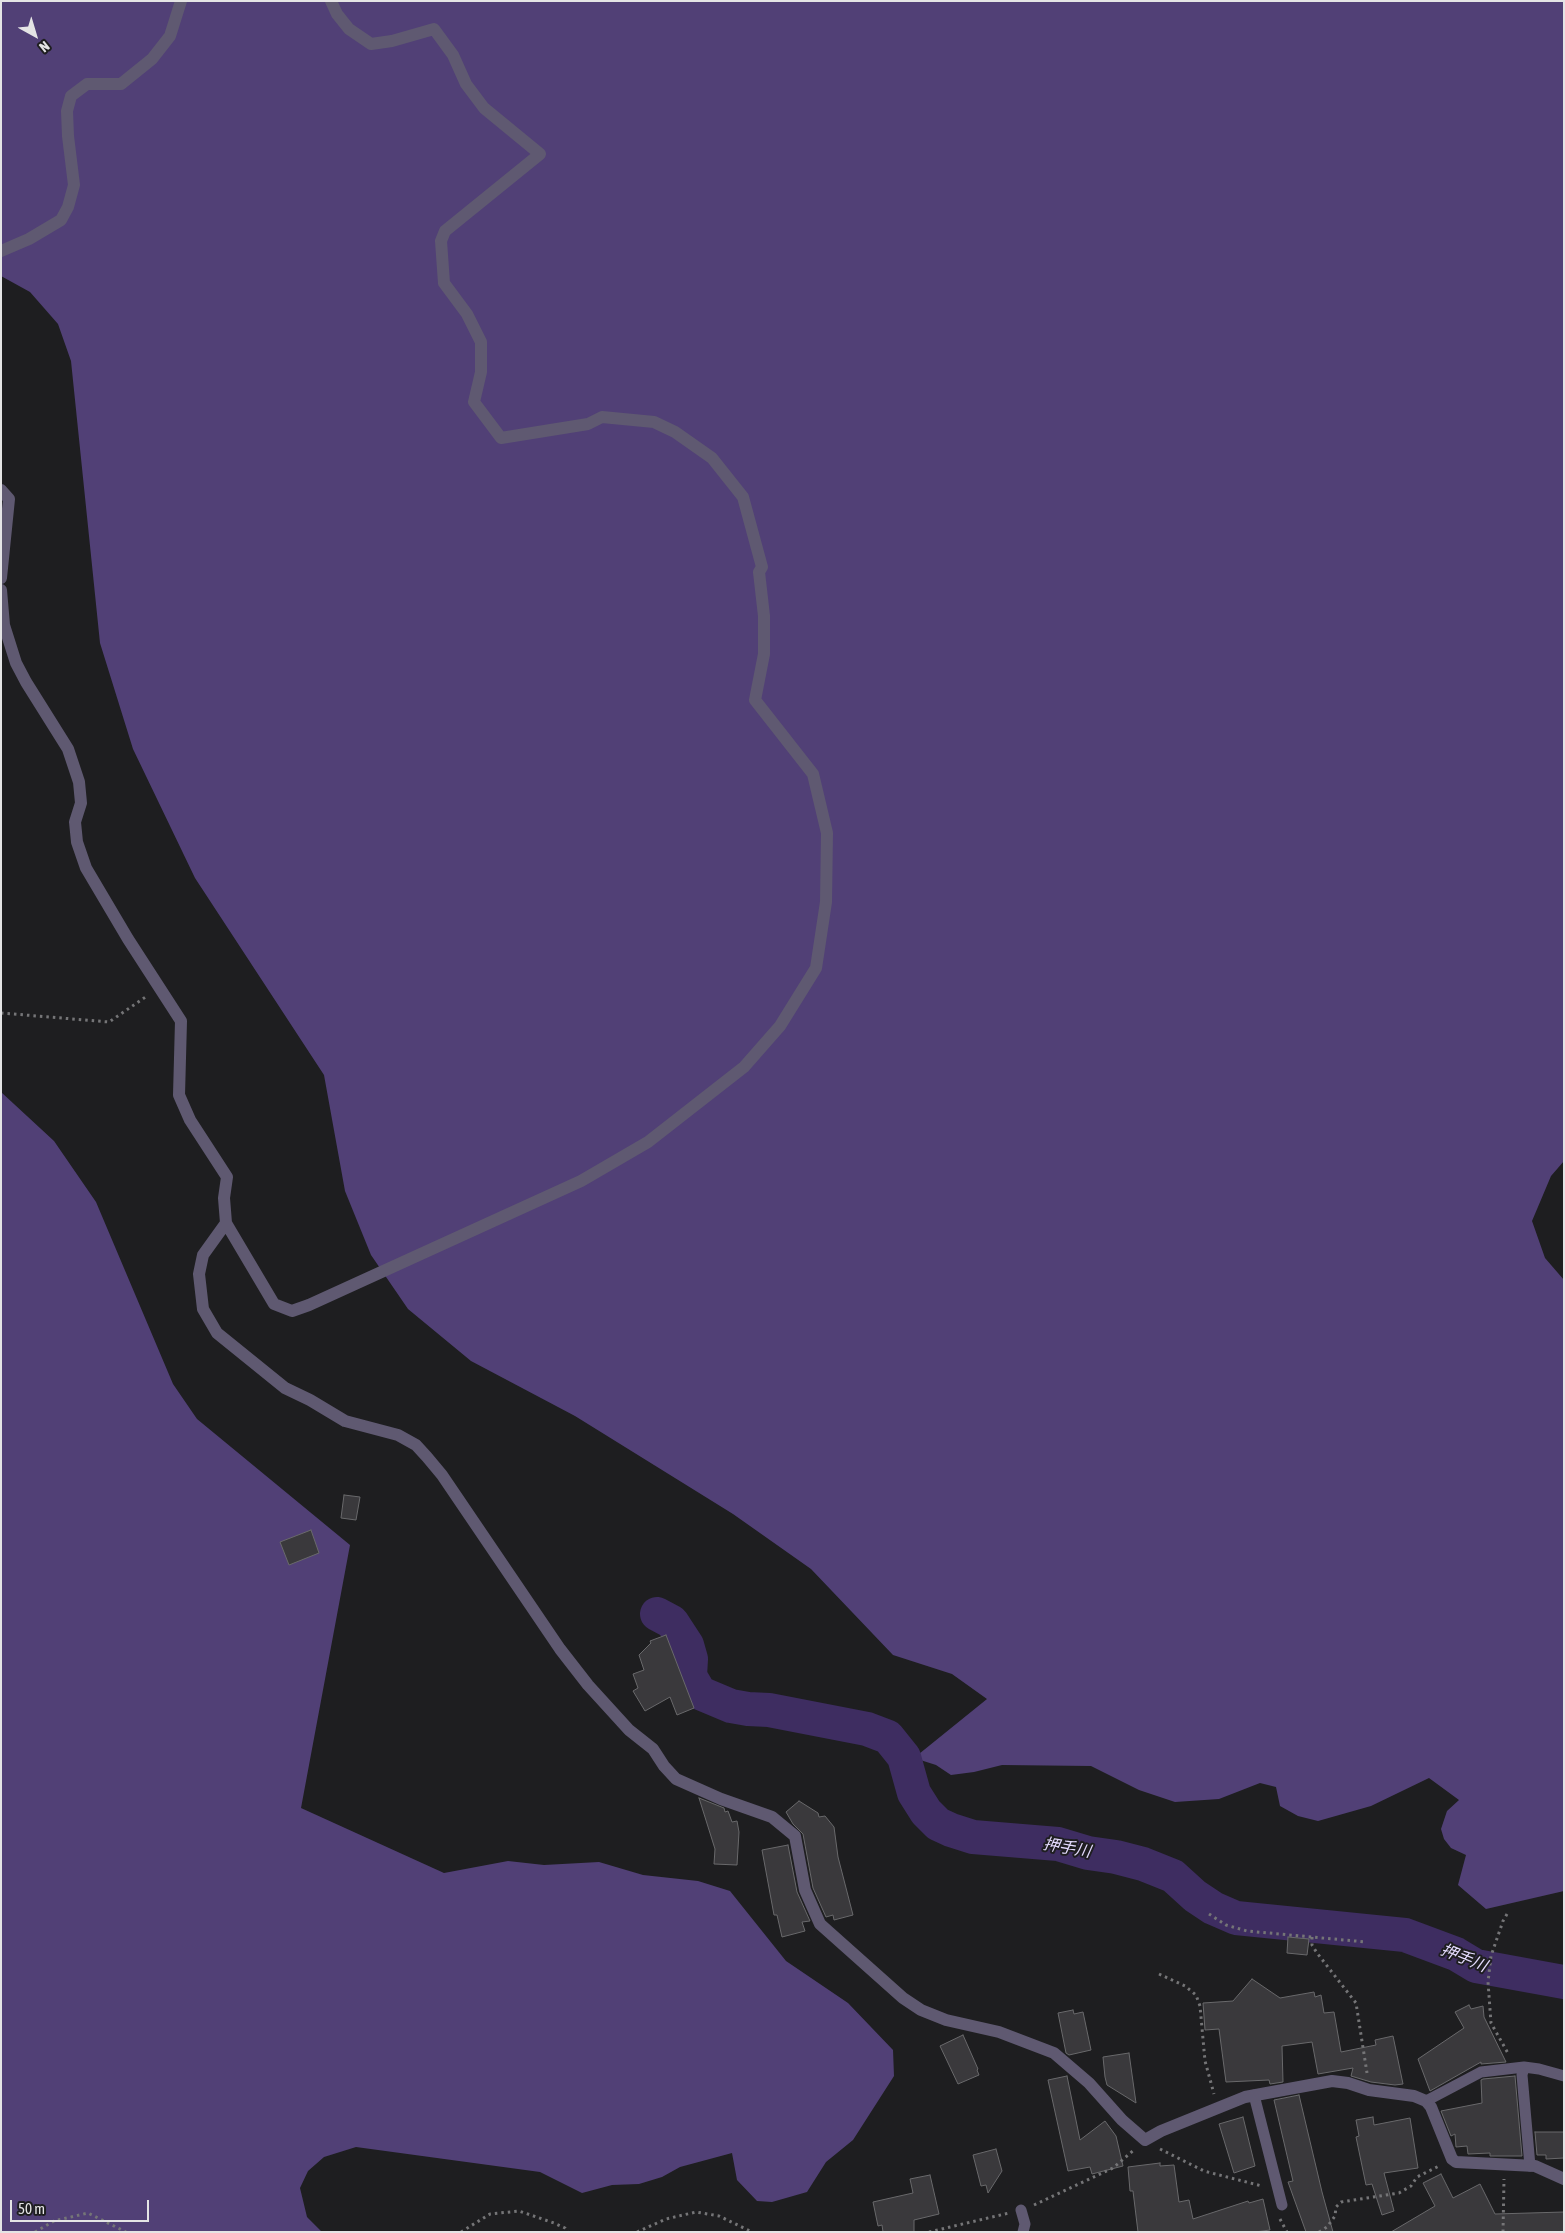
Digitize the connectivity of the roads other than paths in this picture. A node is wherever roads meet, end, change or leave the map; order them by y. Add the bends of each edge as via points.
1 (181, 1) edge
2 (331, 1) edge
3 (1, 251) edge
4 (1, 490) edge
5 (1, 578) edge
6 (1, 590) edge
7 (226, 1223) junction
8 (1520, 2068) junction
9 (1564, 2076) edge
10 (1254, 2095) junction
11 (1426, 2101) junction
12 (1530, 2166) junction
13 (1564, 2179) edge
14 (1282, 2205) dead end
15 (1021, 2210) road end
16 (1023, 2232) edge

1 - 3 street via 170,36 152,59 120,84 87,84 71,96 67,111 74,184 68,207 61,220
2 - 7 street via 349,29 371,44 434,29 484,108 540,154 445,231 441,241 444,283 467,314 481,342 474,402 501,438 588,424 602,417 654,422 675,432 712,458 744,497 762,567 759,572 764,654 755,700 812,774 827,833 826,902 816,968 780,1026 744,1067 648,1142 581,1181 292,1311 274,1304
4 - 5 street via 9,499
6 - 7 street via 4,625 16,663 68,749 79,782 80,803 75,822 77,842 86,868 181,1021 179,1095 190,1120 227,1177 224,1198
7 - 10 street via 203,1255 199,1274 203,1309 218,1332 285,1388 345,1421 398,1435 416,1445 442,1475 560,1649 628,1730 653,1749 676,1779 772,1817 795,1836 805,1890 820,1924 888,1987 921,2010 961,2024 999,2032 1054,2053 1089,2083 1145,2140 1220,2106
8 - 9 lane
8 - 11 lane via 1481,2072
8 - 12 lane
10 - 11 street via 1332,2081
10 - 14 lane
11 - 12 street via 1452,2160
12 - 13 street
15 - 16 lane via 1025,2224

